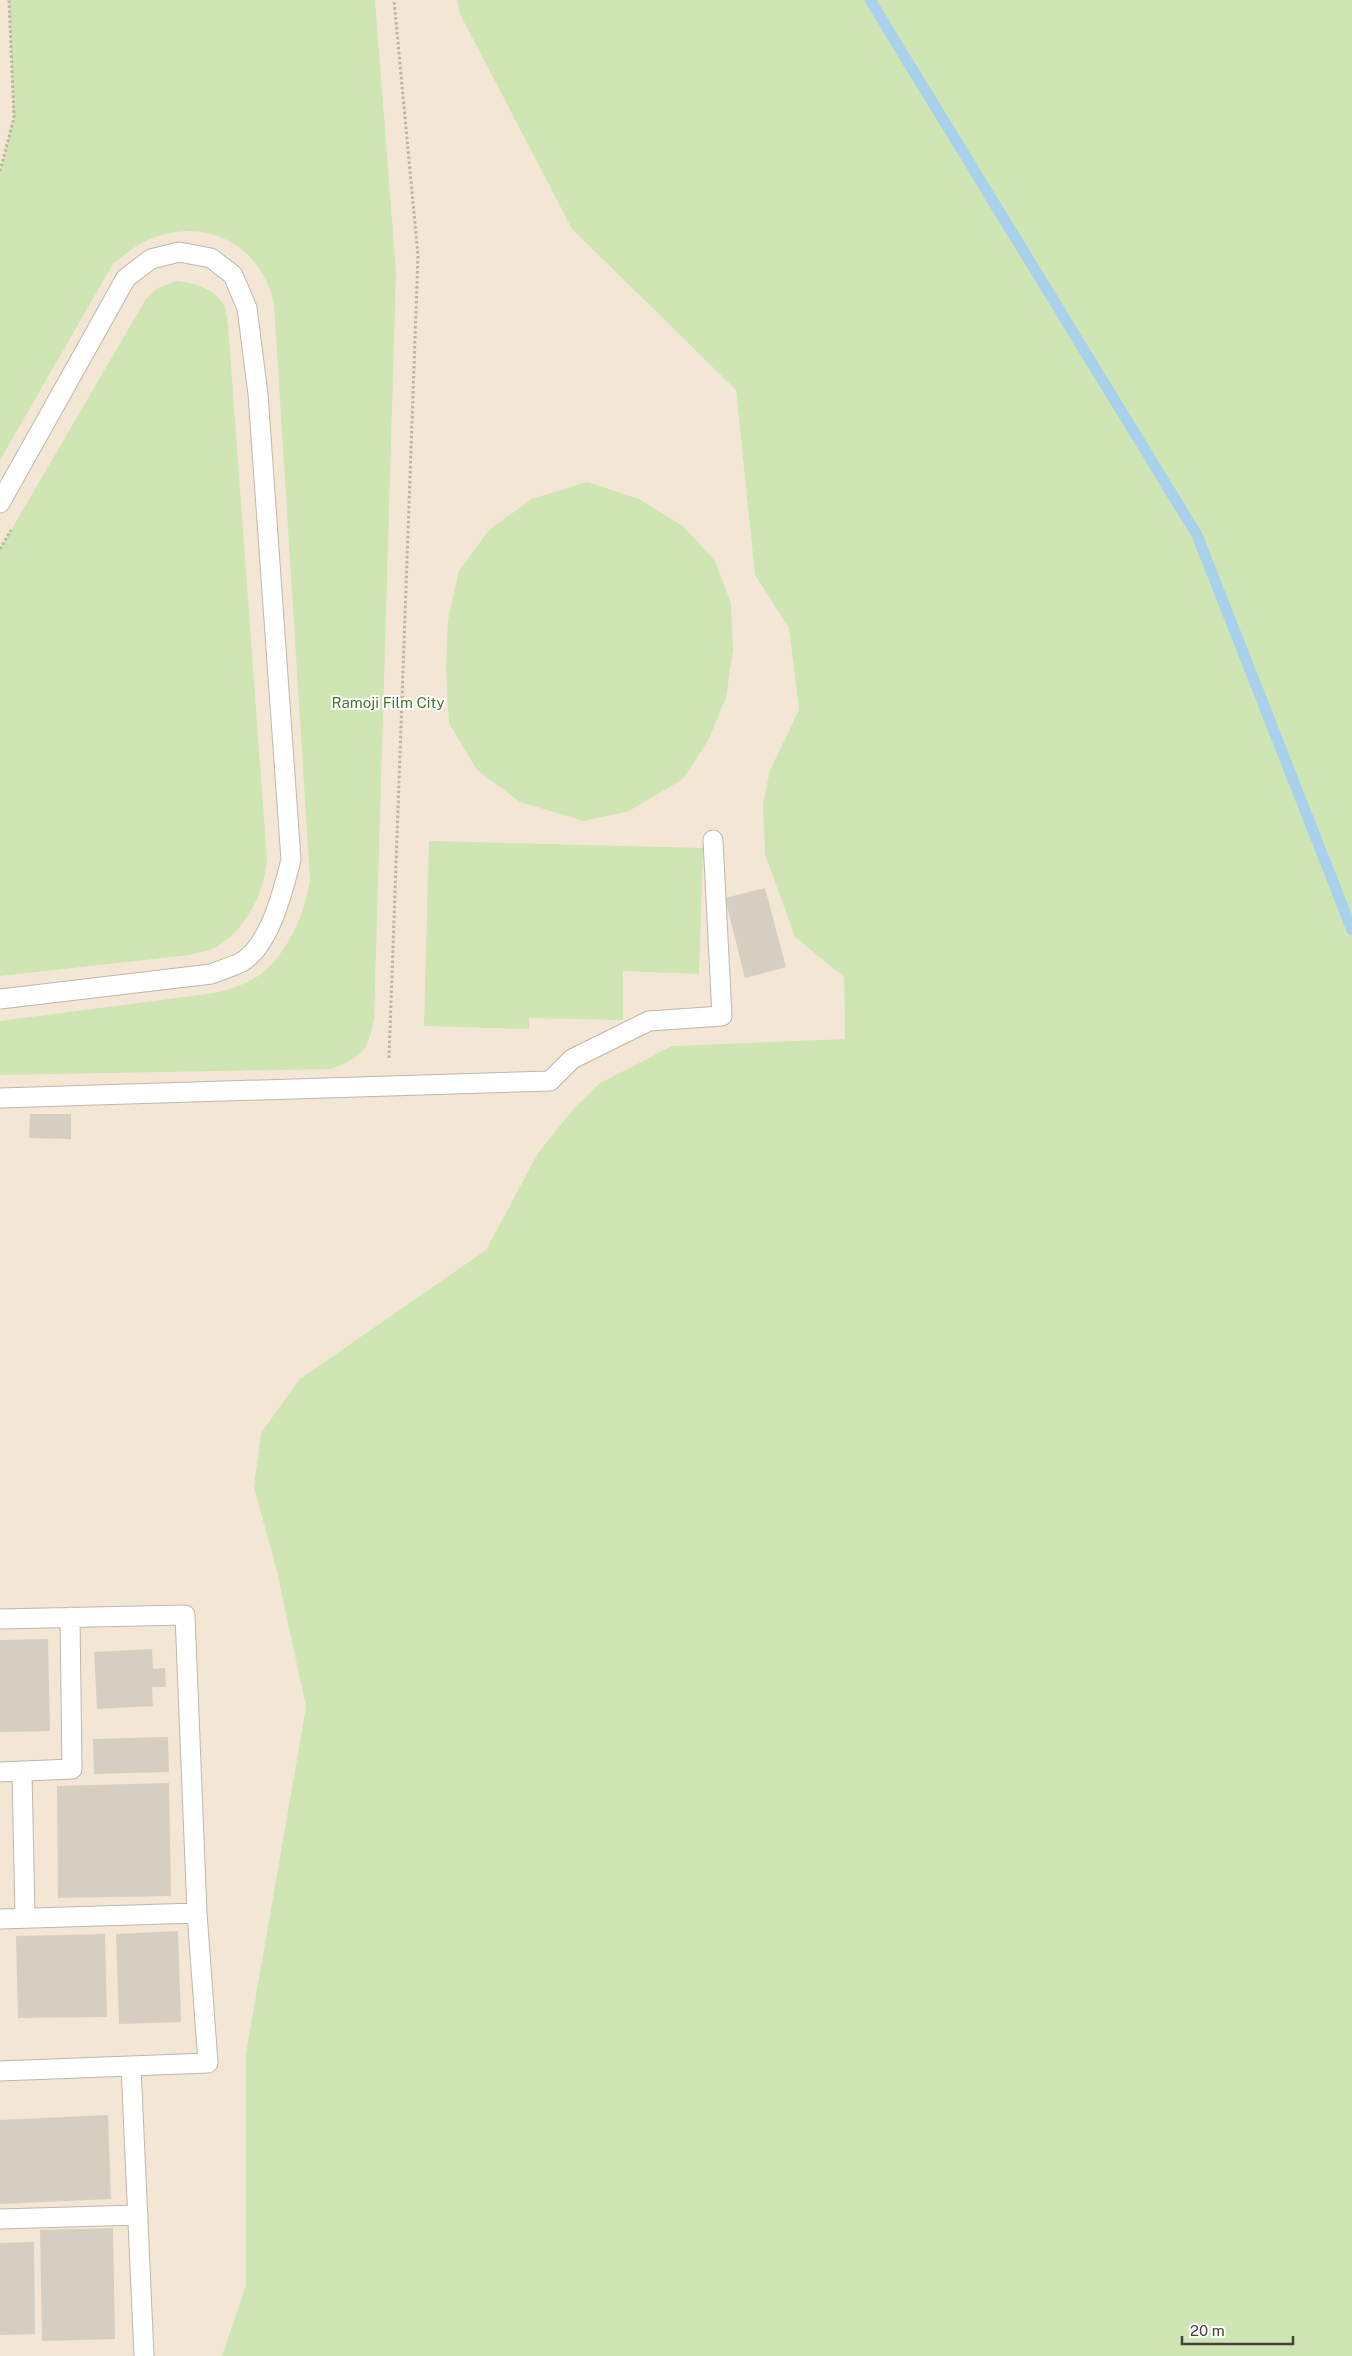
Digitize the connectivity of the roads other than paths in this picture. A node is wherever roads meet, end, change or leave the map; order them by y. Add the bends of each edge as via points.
1 (0, 503) edge
2 (713, 840) dead end
3 (0, 999) edge
4 (0, 1098) edge
5 (70, 1617) junction
6 (0, 1619) edge
7 (22, 1771) junction
8 (0, 1772) edge
9 (197, 1913) junction
10 (25, 1918) junction
11 (0, 1919) edge
12 (131, 2066) junction
13 (0, 2071) edge
14 (138, 2215) junction
15 (0, 2219) edge
16 (144, 2356) edge

1 - 3 lane via 126,278 151,259 179,252 210,258 233,275 247,308 258,394 291,860 281,901 260,944 242,962 211,974
2 - 4 lane via 722,1016 649,1022 572,1059 550,1081
5 - 6 lane
5 - 7 lane via 72,1769
5 - 9 lane via 185,1615
7 - 8 lane
7 - 10 lane
9 - 10 lane
9 - 12 lane via 208,2063
10 - 11 lane
12 - 13 lane
12 - 14 lane
14 - 15 lane
14 - 16 lane

